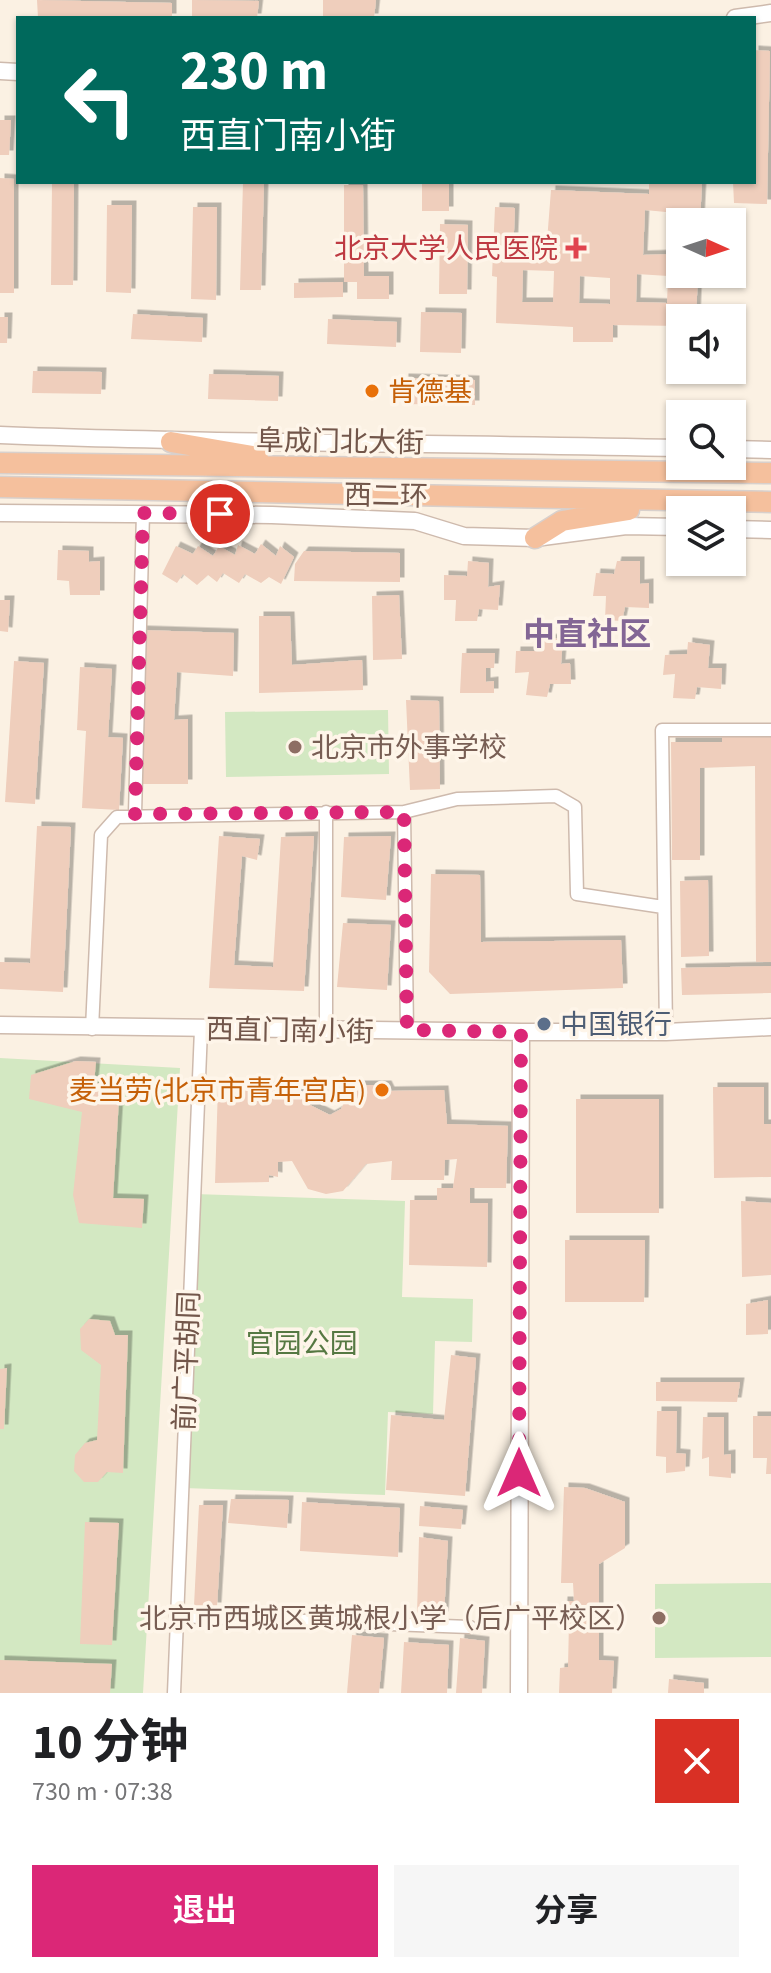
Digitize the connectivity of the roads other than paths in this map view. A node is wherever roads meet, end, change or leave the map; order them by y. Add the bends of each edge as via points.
1 (771, 13) edge
2 (749, 16) edge
3 (0, 435) edge
4 (171, 442) junction
5 (666, 448) edge
6 (746, 449) edge
7 (771, 450) edge
8 (0, 463) edge
9 (321, 468) junction
10 (771, 473) edge
11 (0, 487) edge
12 (666, 499) edge
13 (666, 501) edge
14 (746, 501) edge
15 (771, 502) edge
16 (0, 513) edge
17 (143, 513) junction
18 (666, 527) edge
19 (746, 529) edge
20 (771, 530) edge
21 (535, 538) junction
22 (771, 730) edge
23 (326, 812) junction
24 (404, 812) junction
25 (135, 814) junction
26 (663, 907) junction
27 (0, 1025) edge
28 (771, 1027) edge
29 (92, 1029) junction
30 (201, 1029) junction
31 (407, 1030) junction
32 (326, 1031) junction
33 (521, 1032) junction
34 (666, 1032) junction
35 (176, 1616) junction
36 (470, 1627) dead end
37 (174, 1693) edge
38 (519, 1693) edge

1 - 2 street
3 - 4 street, 阜成门北大街
4 - 5 street, 阜成门北大街
4 - 9 highway
6 - 7 street
8 - 9 highway, 西二环
9 - 10 highway, 西二环
11 - 12 highway, 西二环
13 - 21 highway via 562,521
14 - 15 highway, 西二环
16 - 17 street
17 - 21 street via 415,521 464,536
17 - 25 street
18 - 21 street via 626,526
19 - 20 street
22 - 26 street via 662,730
23 - 24 street
23 - 25 street
23 - 32 street
24 - 26 street via 457,799 556,796 575,807 577,894
24 - 31 street
25 - 29 street via 117,817 101,835
26 - 34 street
27 - 29 street, 西直门南小街
28 - 34 street, 西直门南小街
29 - 30 street, 西直门南小街
30 - 32 street, 西直门南小街
30 - 35 street, 前广平胡同
31 - 32 street, 西直门南小街
31 - 33 street, 西直门南小街
33 - 34 street, 西直门南小街
33 - 38 street
35 - 36 street
35 - 37 street, 前广平胡同

